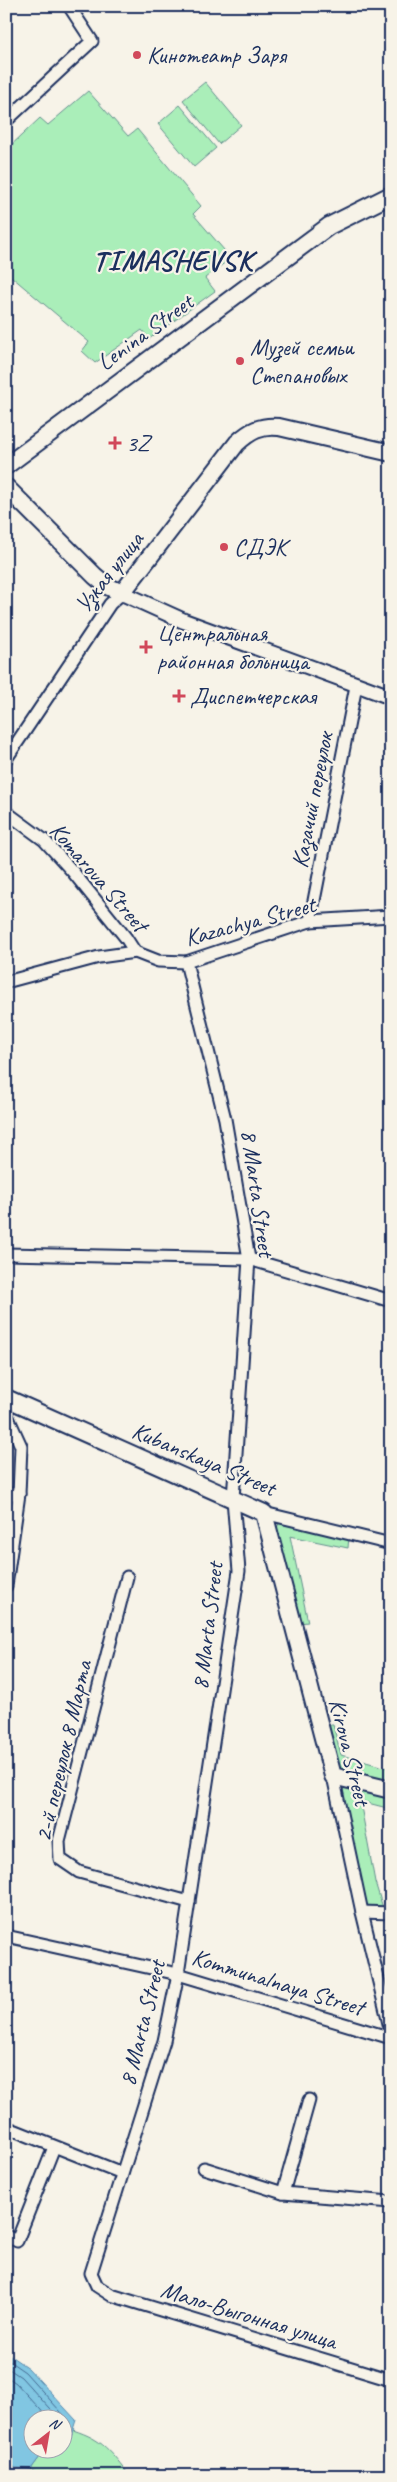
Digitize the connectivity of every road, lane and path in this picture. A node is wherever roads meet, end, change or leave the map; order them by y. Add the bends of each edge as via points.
1 (69, 6) edge
2 (6, 121) edge
3 (391, 195) edge
4 (391, 453) edge
5 (6, 466) edge
6 (6, 487) edge
7 (122, 593) junction
8 (356, 686) junction
9 (391, 697) edge
10 (6, 759) edge
11 (6, 812) edge
12 (391, 916) edge
13 (310, 922) junction
14 (135, 952) junction
15 (186, 962) junction
16 (6, 982) edge
17 (6, 1254) edge
18 (249, 1259) junction
19 (391, 1301) edge
20 (6, 1398) edge
21 (6, 1413) edge
22 (6, 1494) edge
23 (19, 1494) junction
24 (234, 1500) junction
25 (264, 1513) junction
26 (391, 1544) edge
27 (127, 1577) dead end
28 (6, 1586) edge
29 (333, 1776) junction
30 (391, 1790) edge
31 (190, 1902) junction
32 (362, 1912) junction
33 (391, 1912) edge
34 (6, 1936) edge
35 (178, 1974) junction
36 (391, 2032) edge
37 (391, 2038) edge
38 (309, 2100) dead end
39 (6, 2127) edge
40 (54, 2148) junction
41 (204, 2168) dead end
42 (122, 2173) junction
43 (283, 2193) junction
44 (391, 2202) edge
45 (6, 2236) edge
46 (97, 2286) joint
47 (391, 2380) edge

1 - 2 street via 92,41
3 - 5 main road, Lenina Street via 329,226
4 - 7 main road, Узкая улица via 279,427 262,427 248,434 237,443
6 - 7 main road via 95,576
7 - 8 street via 184,621
7 - 10 street, Узкая улица via 110,604
8 - 9 street
8 - 13 street, Казачий переулок
11 - 14 street, Komarova Street via 44,840
12 - 13 street, Kazachya Street
13 - 15 street, Kazachya Street
14 - 15 street, Kazachya Street via 158,961
14 - 16 street
15 - 18 street, 8 Marta Street via 225,1119
17 - 18 street
18 - 19 street
18 - 24 street, 8 Marta Street
20 - 24 main road, Kubanskaya Street
21 - 23 street via 20,1446
22 - 23 street
23 - 28 street
24 - 25 main road, Kubanskaya Street
24 - 31 street, 8 Marta Street via 239,1572
25 - 26 street, Kubanskaya Street
25 - 29 main road, Kirova Street
27 - 31 street, 2-й переулок 8 Марта via 59,1841 60,1859 79,1872
29 - 30 main road
29 - 32 street, Kirova Street
31 - 35 street, 8 Marta Street
32 - 33 street
32 - 36 street, Kirova Street
34 - 35 street, Kommunalnaya Street
35 - 37 street, Kommunalnaya Street
35 - 42 street, 8 Marta Street via 164,2041
38 - 43 street
39 - 40 street
40 - 42 street
40 - 45 street via 17,2241
41 - 43 street
42 - 46 street, 8 Marta Street via 91,2273
43 - 44 street
46 - 47 street, Мало-Выгонная улица via 111,2295

